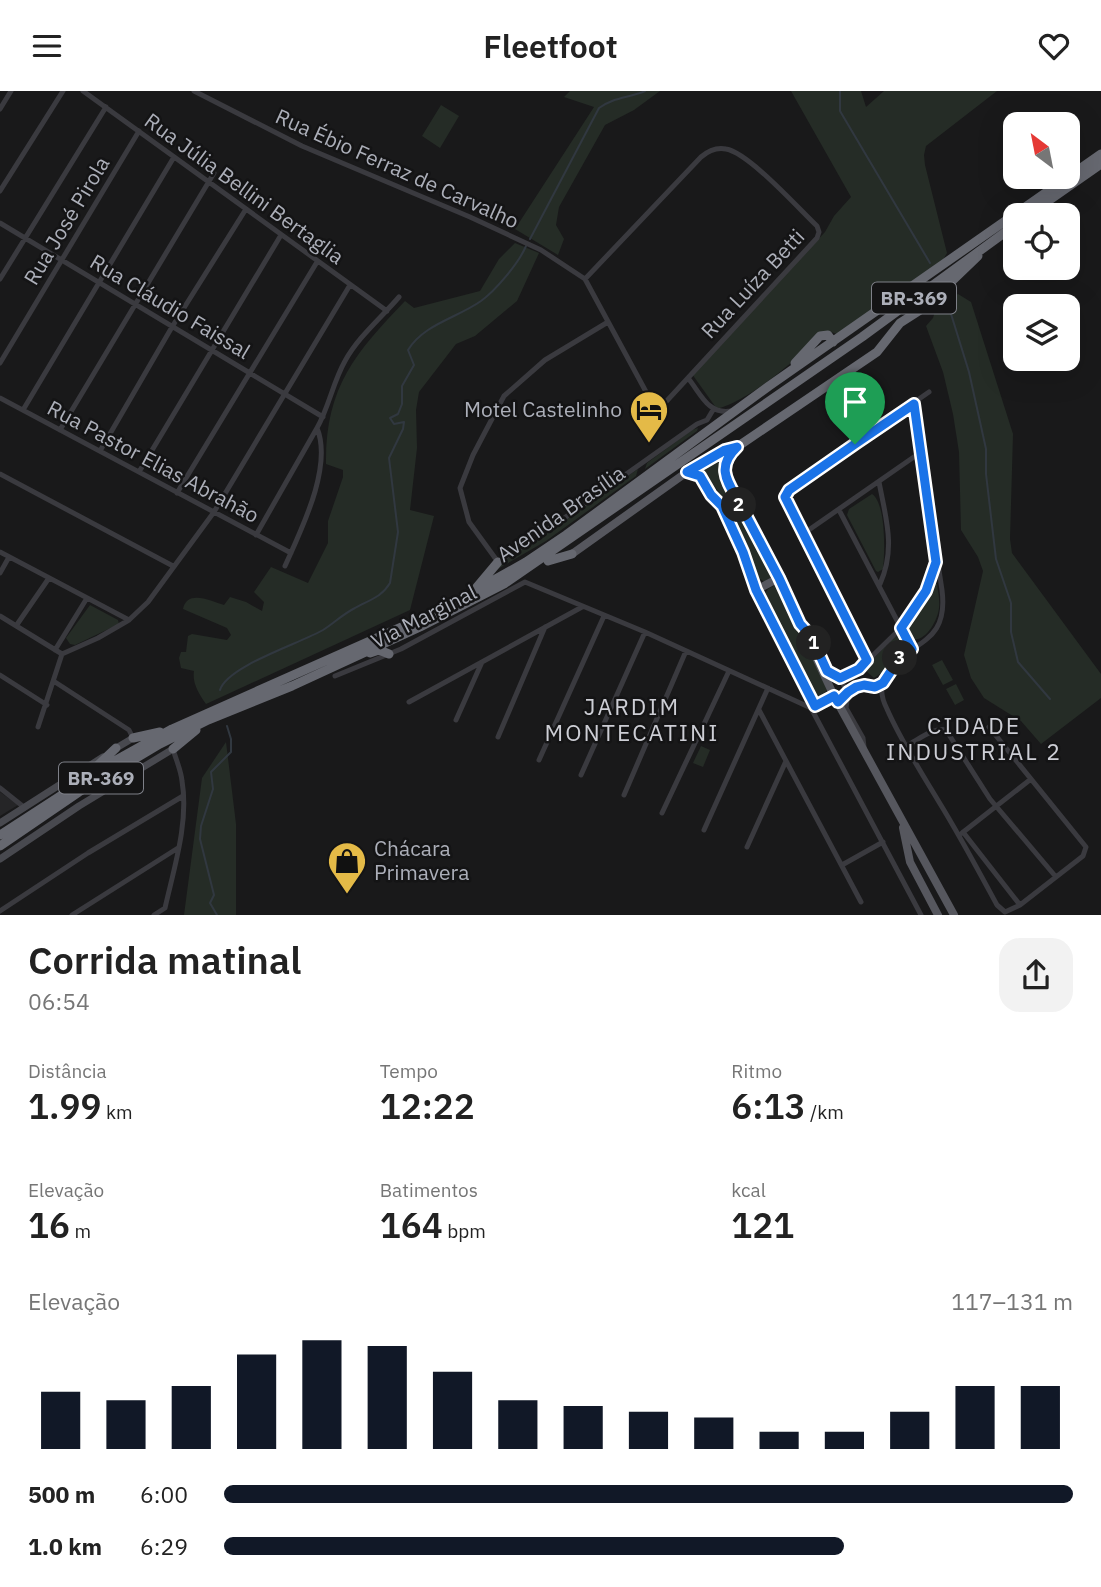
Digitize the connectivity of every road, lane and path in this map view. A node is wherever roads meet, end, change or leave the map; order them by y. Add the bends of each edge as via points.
1 (11, 91) edge
2 (63, 91) edge
3 (83, 91) edge
4 (194, 91) edge
5 (106, 107) junction
6 (0, 109) edge
7 (139, 131) junction
8 (1101, 155) edge
9 (174, 157) junction
10 (1101, 164) edge
11 (214, 173) dead end
12 (209, 182) junction
13 (0, 191) edge
14 (1045, 203) edge
15 (246, 209) junction
16 (0, 223) edge
17 (1003, 233) edge
18 (281, 235) junction
19 (999, 236) junction
20 (25, 238) junction
21 (63, 261) junction
22 (317, 262) junction
23 (0, 279) edge
24 (584, 279) junction
25 (99, 283) junction
26 (350, 285) junction
27 (399, 297) dead end
28 (136, 305) junction
29 (387, 311) junction
30 (608, 322) junction
31 (173, 327) junction
32 (833, 341) junction
33 (211, 350) junction
34 (0, 363) edge
35 (813, 371) junction
36 (248, 372) junction
37 (688, 378) junction
38 (929, 393) dead end
39 (285, 395) junction
40 (0, 398) edge
41 (914, 404) junction
42 (23, 410) junction
43 (713, 410) junction
44 (736, 410) junction
45 (323, 417) junction
46 (696, 424) junction
47 (317, 428) junction
48 (711, 428) junction
49 (60, 430) junction
50 (737, 447) junction
51 (100, 451) junction
52 (921, 452) junction
53 (643, 462) junction
54 (139, 472) junction
55 (687, 472) junction
56 (0, 474) edge
57 (639, 482) junction
58 (879, 482) junction
59 (177, 493) junction
60 (740, 504) junction
61 (722, 506) junction
62 (839, 510) junction
63 (214, 512) junction
64 (803, 534) junction
65 (256, 535) junction
66 (0, 552) edge
67 (291, 553) junction
68 (572, 554) joint
69 (9, 557) junction
70 (498, 562) junction
71 (936, 562) junction
72 (173, 566) junction
73 (285, 566) dead end
74 (530, 568) junction
75 (0, 573) edge
76 (49, 578) junction
77 (779, 578) junction
78 (930, 580) junction
79 (940, 582) junction
80 (880, 584) junction
81 (756, 590) junction
82 (474, 592) junction
83 (87, 598) junction
84 (582, 607) junction
85 (0, 616) edge
86 (604, 616) junction
87 (129, 620) junction
88 (800, 624) junction
89 (16, 626) junction
90 (420, 627) junction
91 (545, 627) junction
92 (901, 628) junction
93 (645, 632) junction
94 (401, 649) junction
95 (912, 649) junction
96 (55, 650) junction
97 (687, 651) junction
98 (62, 654) junction
99 (389, 654) junction
100 (351, 658) junction
101 (867, 660) junction
102 (483, 661) junction
103 (859, 669) junction
104 (729, 671) junction
105 (0, 675) edge
106 (335, 676) dead end
107 (840, 678) junction
108 (827, 680) junction
109 (862, 680) junction
110 (55, 682) junction
111 (883, 683) junction
112 (768, 688) junction
113 (848, 692) junction
114 (836, 699) junction
115 (409, 702) dead end
116 (47, 705) junction
117 (813, 707) junction
118 (759, 710) junction
119 (208, 720) junction
120 (456, 720) dead end
121 (38, 727) dead end
122 (989, 727) dead end
123 (172, 729) junction
124 (498, 737) dead end
125 (133, 738) junction
126 (906, 746) junction
127 (116, 748) junction
128 (173, 749) junction
129 (863, 750) junction
130 (539, 760) dead end
131 (786, 760) junction
132 (581, 775) dead end
133 (1031, 779) junction
134 (75, 786) junction
135 (0, 788) edge
136 (624, 795) dead end
137 (183, 796) junction
138 (996, 806) junction
139 (25, 808) junction
140 (662, 813) dead end
141 (901, 818) junction
142 (0, 823) edge
143 (704, 829) dead end
144 (961, 834) junction
145 (0, 835) edge
146 (883, 842) junction
147 (0, 846) edge
148 (747, 847) dead end
149 (178, 848) junction
150 (0, 859) edge
151 (842, 865) junction
152 (1056, 877) junction
153 (861, 902) dead end
154 (1020, 905) junction
155 (0, 911) edge
156 (72, 915) edge
157 (153, 915) edge
158 (921, 915) edge
159 (938, 915) edge
160 (954, 915) edge

1 - 6 street
2 - 13 street
3 - 5 street, Rua Júlia Bellini Bertaglia
4 - 24 street, Rua Ébio Ferraz de Carvalho via 302,146 541,250
5 - 7 street, Rua Júlia Bellini Bertaglia
5 - 20 street
7 - 9 street, Rua Júlia Bellini Bertaglia
7 - 21 street, Rua José Pirola
8 - 32 highway, BR-369
9 - 12 street, Rua Júlia Bellini Bertaglia
9 - 25 street
10 - 14 highway
11 - 12 street
12 - 15 street, Rua Júlia Bellini Bertaglia
12 - 28 street
15 - 18 street, Rua Júlia Bellini Bertaglia
15 - 31 street
16 - 20 street, Rua Cláudio Faissal
17 - 19 highway, Avenida Brasília / BR-369
18 - 22 street, Rua Júlia Bellini Bertaglia
18 - 33 street
19 - 35 highway, Avenida Brasília / BR-369
19 - 50 highway via 930,302 900,323 877,352
20 - 21 street, Rua Cláudio Faissal
20 - 23 street
21 - 25 street, Rua Cláudio Faissal
21 - 34 street, Rua José Pirola
22 - 26 street, Rua Júlia Bellini Bertaglia
22 - 36 street
24 - 30 street
24 - 37 street, Rua Luíza Betti via 701,157 715,149 740,155 817,226 817,239
25 - 28 street, Rua Cláudio Faissal
25 - 42 street
26 - 29 street, Rua Júlia Bellini Bertaglia
26 - 39 street
27 - 29 street
28 - 31 street, Rua Cláudio Faissal
28 - 49 street
29 - 45 street via 345,360
30 - 37 street via 655,405 663,405
30 - 70 street via 545,360 504,397 473,455 460,488 469,522
31 - 33 street, Rua Cláudio Faissal
31 - 51 street
32 - 35 highway
32 - 44 highway, Avenida Brasília / BR-369 via 828,335 820,336 793,366
33 - 36 street, Rua Cláudio Faissal
33 - 54 street
35 - 74 highway, Avenida Brasília / BR-369
36 - 39 street, Rua Cláudio Faissal
36 - 59 street
37 - 43 street
38 - 41 street
39 - 45 street, Rua Cláudio Faissal
39 - 63 street
40 - 42 street, Rua Pastor Elias Abrahão
41 - 52 street
41 - 64 street via 787,492 786,502
42 - 49 street, Rua Pastor Elias Abrahão
43 - 44 street
43 - 46 street
44 - 48 highway, Avenida Brasília / BR-369
45 - 47 street
46 - 48 street
46 - 53 street
47 - 65 street
47 - 67 street via 322,450 317,479
48 - 57 highway, Avenida Brasília / BR-369
49 - 51 street, Rua Pastor Elias Abrahão
50 - 55 main road
50 - 60 main road via 724,469
51 - 54 street, Rua Pastor Elias Abrahão
52 - 58 street
52 - 71 street
53 - 57 street
53 - 70 street
54 - 59 street, Rua Pastor Elias Abrahão
55 - 61 main road via 700,476
55 - 68 main road
56 - 72 street
57 - 82 highway, Avenida Brasília / BR-369 via 566,535
58 - 62 street
58 - 80 street via 890,549
59 - 63 street, Rua Pastor Elias Abrahão
60 - 61 main road
60 - 77 main road
61 - 81 street
62 - 64 street
62 - 80 street
63 - 65 street, Rua Pastor Elias Abrahão
63 - 72 street
64 - 101 street
65 - 67 street, Rua Pastor Elias Abrahão
66 - 69 street
67 - 73 street
68 - 74 highway
69 - 75 street
69 - 76 street
70 - 82 highway
71 - 78 street
71 - 79 street
72 - 87 street
74 - 90 highway, Avenida Brasília / BR-369
76 - 83 street
76 - 89 street
77 - 81 main road
77 - 88 main road
78 - 79 street
78 - 92 street
79 - 95 street via 943,606 939,626 931,638
80 - 92 street
81 - 117 street
82 - 123 highway, Avenida Brasília / BR-369
83 - 87 street
83 - 96 street
84 - 86 street
84 - 91 street
84 - 94 street, Via Marginal via 525,582
85 - 89 street
86 - 93 street
86 - 130 street
87 - 98 street
88 - 107 street via 811,636 827,671
88 - 108 main road
89 - 96 street
90 - 94 highway via 405,638
90 - 100 highway, Avenida Brasília / BR-369
91 - 102 street
91 - 124 street
92 - 95 street
92 - 101 street
93 - 97 street
93 - 132 street
94 - 99 street, Via Marginal
95 - 111 street
96 - 98 street
97 - 104 street
97 - 136 street
98 - 110 street
99 - 100 highway via 379,650
99 - 106 street, Via Marginal
100 - 119 highway, Avenida Brasília / BR-369
101 - 103 street
102 - 115 street
102 - 120 street
103 - 107 street
103 - 109 street
104 - 112 street
104 - 140 street
105 - 116 street
107 - 108 street
107 - 113 street
108 - 114 main road
109 - 111 street via 875,687
109 - 113 street
110 - 116 street
110 - 125 street via 129,730
111 - 126 street via 885,706
112 - 117 street
112 - 118 street
113 - 114 street
113 - 129 street via 846,708 863,738
114 - 117 street
114 - 129 main road
116 - 121 street
117 - 146 street
118 - 131 street
118 - 143 street
119 - 128 highway
119 - 147 highway, Avenida Brasília / BR-369 via 116,769
122 - 133 street
123 - 125 highway
123 - 134 highway, Avenida Brasília / BR-369
125 - 127 street
126 - 138 street via 941,728 946,730
126 - 144 street
127 - 134 highway
127 - 139 street
128 - 137 street
128 - 150 street
129 - 141 main road
131 - 148 street
131 - 151 street
133 - 138 street
133 - 152 street via 1086,847 1083,856
134 - 145 highway, Avenida Brasília / BR-369
135 - 139 street
137 - 149 street
137 - 155 street
138 - 144 street
138 - 152 street
139 - 142 street
141 - 159 main road via 910,862
141 - 160 main road
144 - 154 street
144 - 154 street via 1001,910
146 - 151 street
146 - 158 street
149 - 156 street
149 - 157 street via 165,908
151 - 153 street
152 - 154 street

